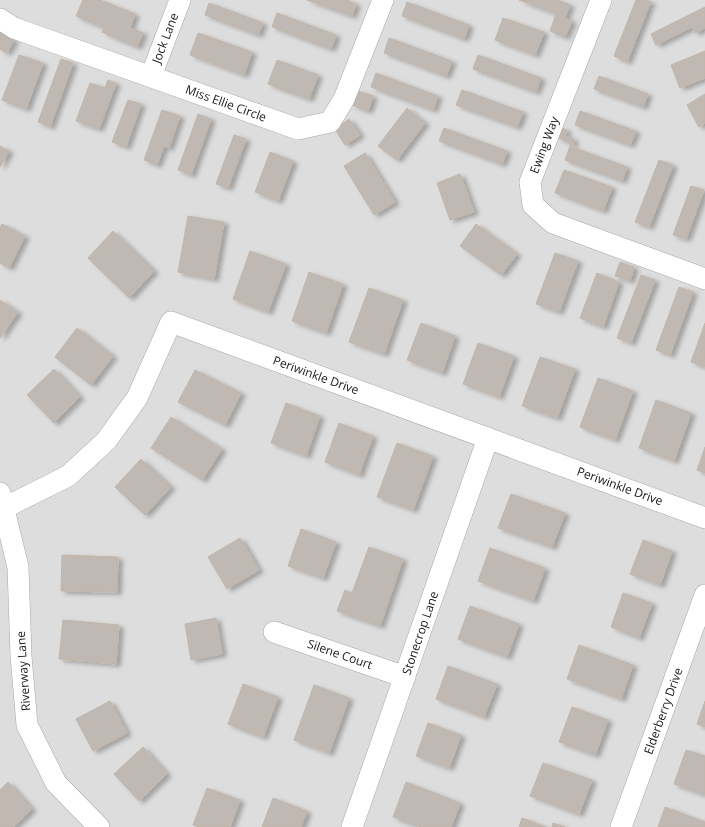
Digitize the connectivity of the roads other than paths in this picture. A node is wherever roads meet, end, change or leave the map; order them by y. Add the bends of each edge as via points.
1 (180, 0) edge
2 (383, 0) edge
3 (601, 0) edge
4 (0, 19) edge
5 (151, 76) junction
6 (705, 279) edge
7 (488, 438) junction
8 (2, 500) edge
9 (705, 518) edge
10 (705, 595) edge
11 (274, 632) dead end
12 (405, 677) junction
13 (99, 827) edge
14 (352, 827) edge
15 (621, 827) edge

1 - 5 street, Jock Lane
2 - 5 street, Miss Ellie Circle via 344,99 330,122 298,129
3 - 6 street, Ewing Way via 530,182 533,205 553,223
4 - 5 street, Miss Ellie Circle via 14,28
7 - 8 street, Periwinkle Drive via 171,322 137,398 106,441 68,476
7 - 9 street, Periwinkle Drive
7 - 12 street, Stonecrop Lane
8 - 13 street, Riverway Lane via 18,567 20,656 27,725 56,783
10 - 15 street, Elderberry Drive
11 - 12 street, Silene Court
12 - 14 street, Stonecrop Lane

